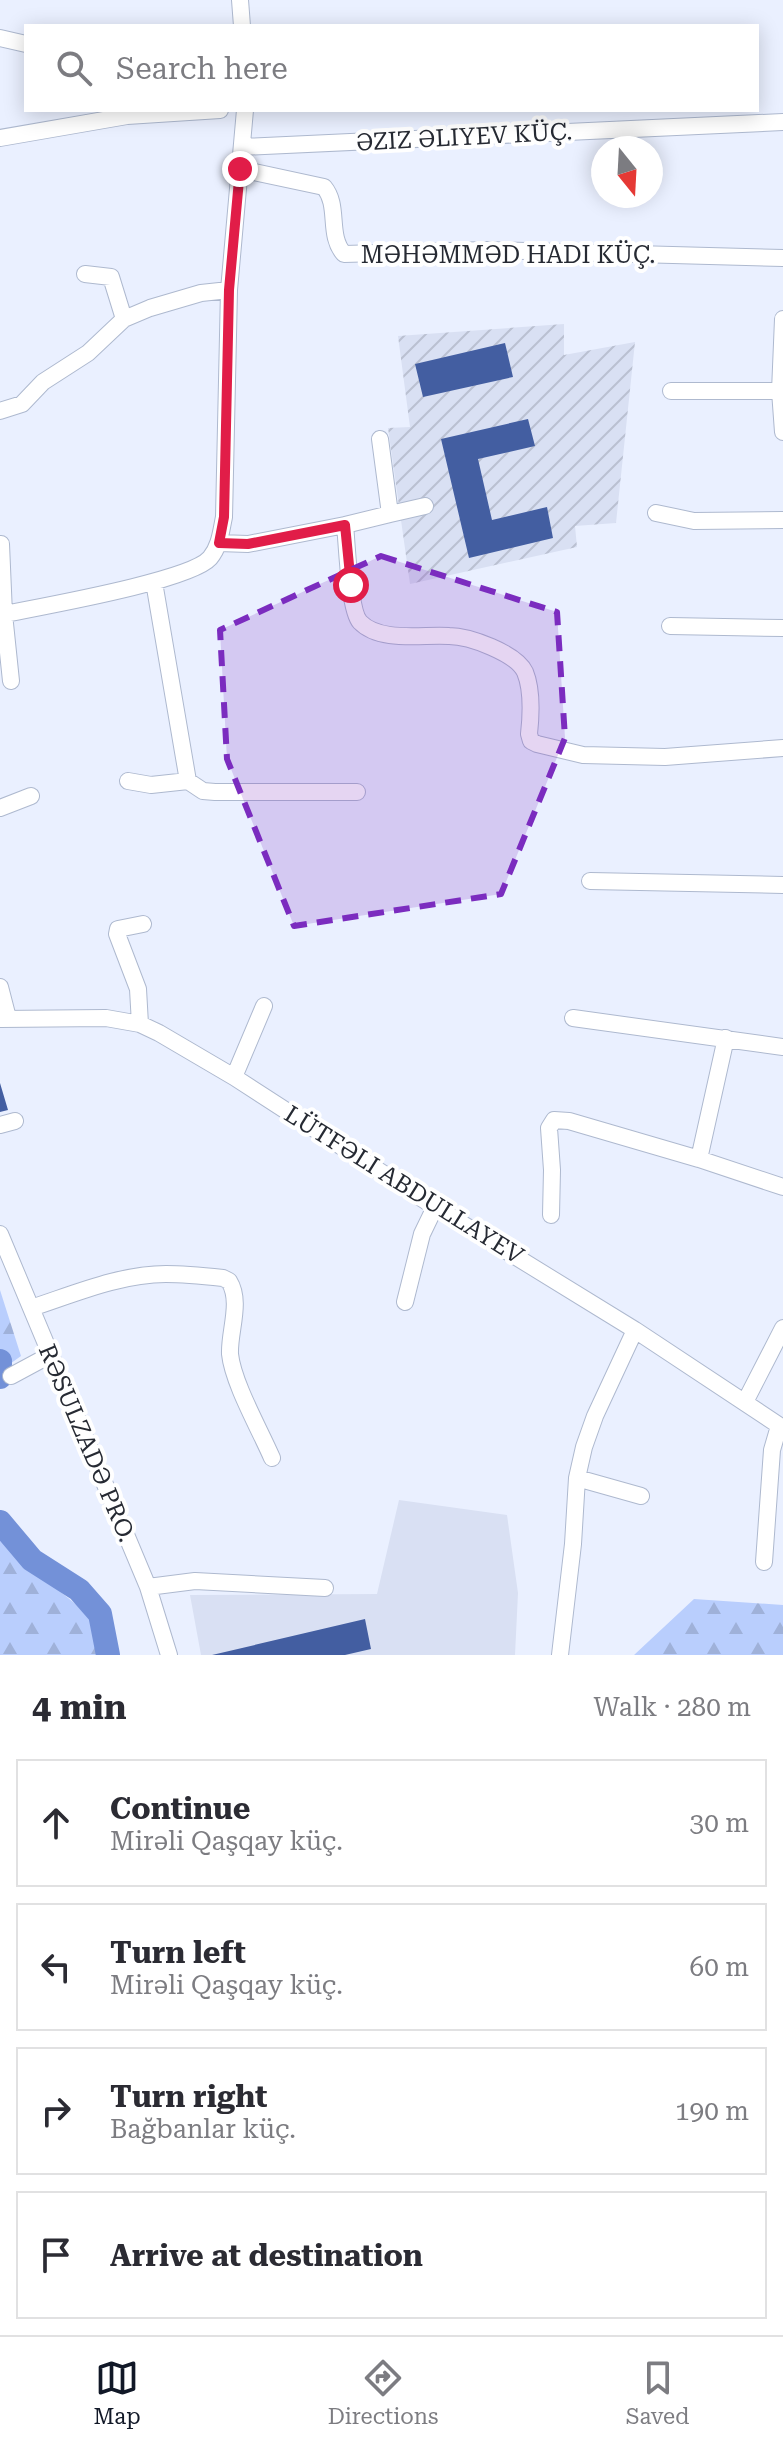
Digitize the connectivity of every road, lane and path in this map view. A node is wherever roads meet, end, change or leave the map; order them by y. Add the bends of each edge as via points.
1 (240, 0) edge
2 (242, 24) edge
3 (0, 38) edge
4 (24, 44) edge
5 (161, 112) edge
6 (245, 112) edge
7 (783, 122) edge
8 (0, 138) edge
9 (242, 147) junction
10 (240, 169) junction
11 (783, 258) edge
12 (85, 274) dead end
13 (229, 290) junction
14 (124, 319) junction
15 (783, 319) edge
16 (671, 391) dead end
17 (780, 391) junction
18 (0, 411) edge
19 (783, 432) edge
20 (380, 439) dead end
21 (425, 506) dead end
22 (656, 513) dead end
23 (390, 514) junction
24 (783, 520) edge
25 (345, 525) junction
26 (219, 543) junction
27 (1, 544) edge
28 (154, 582) junction
29 (2, 615) edge
30 (670, 626) dead end
31 (783, 628) edge
32 (11, 681) dead end
33 (783, 748) edge
34 (128, 781) dead end
35 (188, 781) junction
36 (357, 792) dead end
37 (31, 796) dead end
38 (0, 808) edge
39 (590, 881) dead end
40 (783, 885) edge
41 (143, 924) dead end
42 (0, 987) edge
43 (264, 1006) dead end
44 (4, 1018) edge
45 (573, 1018) dead end
46 (140, 1024) junction
47 (726, 1038) junction
48 (783, 1047) edge
49 (234, 1077) junction
50 (699, 1159) junction
51 (783, 1187) edge
52 (435, 1207) junction
53 (551, 1215) dead end
54 (0, 1234) edge
55 (405, 1302) dead end
56 (31, 1308) junction
57 (783, 1328) edge
58 (635, 1330) junction
59 (50, 1355) junction
60 (11, 1376) dead end
61 (745, 1402) junction
62 (781, 1427) edge
63 (272, 1458) dead end
64 (577, 1478) junction
65 (641, 1496) dead end
66 (764, 1562) dead end
67 (148, 1587) junction
68 (325, 1588) dead end
69 (169, 1655) edge
70 (560, 1655) edge

1 - 2 street
3 - 4 street
5 - 8 street
6 - 9 street
7 - 9 street, ƏZIZ ƏLIYEV KÜÇ.
9 - 10 street
10 - 11 street, MƏHƏMMƏD HADI KÜÇ. via 324,187 331,196 337,246 344,254 486,250
10 - 13 street
12 - 14 street via 111,277
13 - 14 street via 201,293
13 - 26 street
14 - 18 street via 22,404
15 - 17 street
16 - 17 street
17 - 19 street
20 - 23 street
21 - 23 street
22 - 24 street via 694,521
23 - 25 street
25 - 26 street via 248,544
25 - 33 street via 360,622 405,638 452,635 513,659 528,686 531,741 583,755 665,757
26 - 28 street via 210,559 195,569
27 - 29 street
28 - 29 street
28 - 35 street
29 - 32 street
30 - 31 street
34 - 35 street
35 - 36 street via 215,792
37 - 38 street
39 - 40 street
41 - 46 street via 118,929 117,934 138,989
42 - 44 street
43 - 49 street
44 - 46 street, LÜTFƏLI ABDULLAYEV via 75,1016
45 - 47 street
46 - 49 street, LÜTFƏLI ABDULLAYEV
47 - 48 street
47 - 50 street
49 - 52 street, LÜTFƏLI ABDULLAYEV
50 - 51 street
50 - 53 street via 554,1120 549,1128
52 - 55 street via 422,1234
52 - 58 street, LÜTFƏLI ABDULLAYEV
54 - 56 street, RƏSULZADƏ PRO.
56 - 59 street, RƏSULZADƏ PRO.
56 - 63 street via 145,1276 229,1281 235,1297 233,1369
57 - 61 street
58 - 61 street, LÜTFƏLI ABDULLAYEV
58 - 64 street via 595,1416
59 - 60 street
59 - 67 street, RƏSULZADƏ PRO.
61 - 62 street, LÜTFƏLI ABDULLAYEV
62 - 66 street via 772,1450
64 - 65 street
64 - 70 street
67 - 68 street via 195,1581
67 - 69 street, RƏSULZADƏ PRO.

